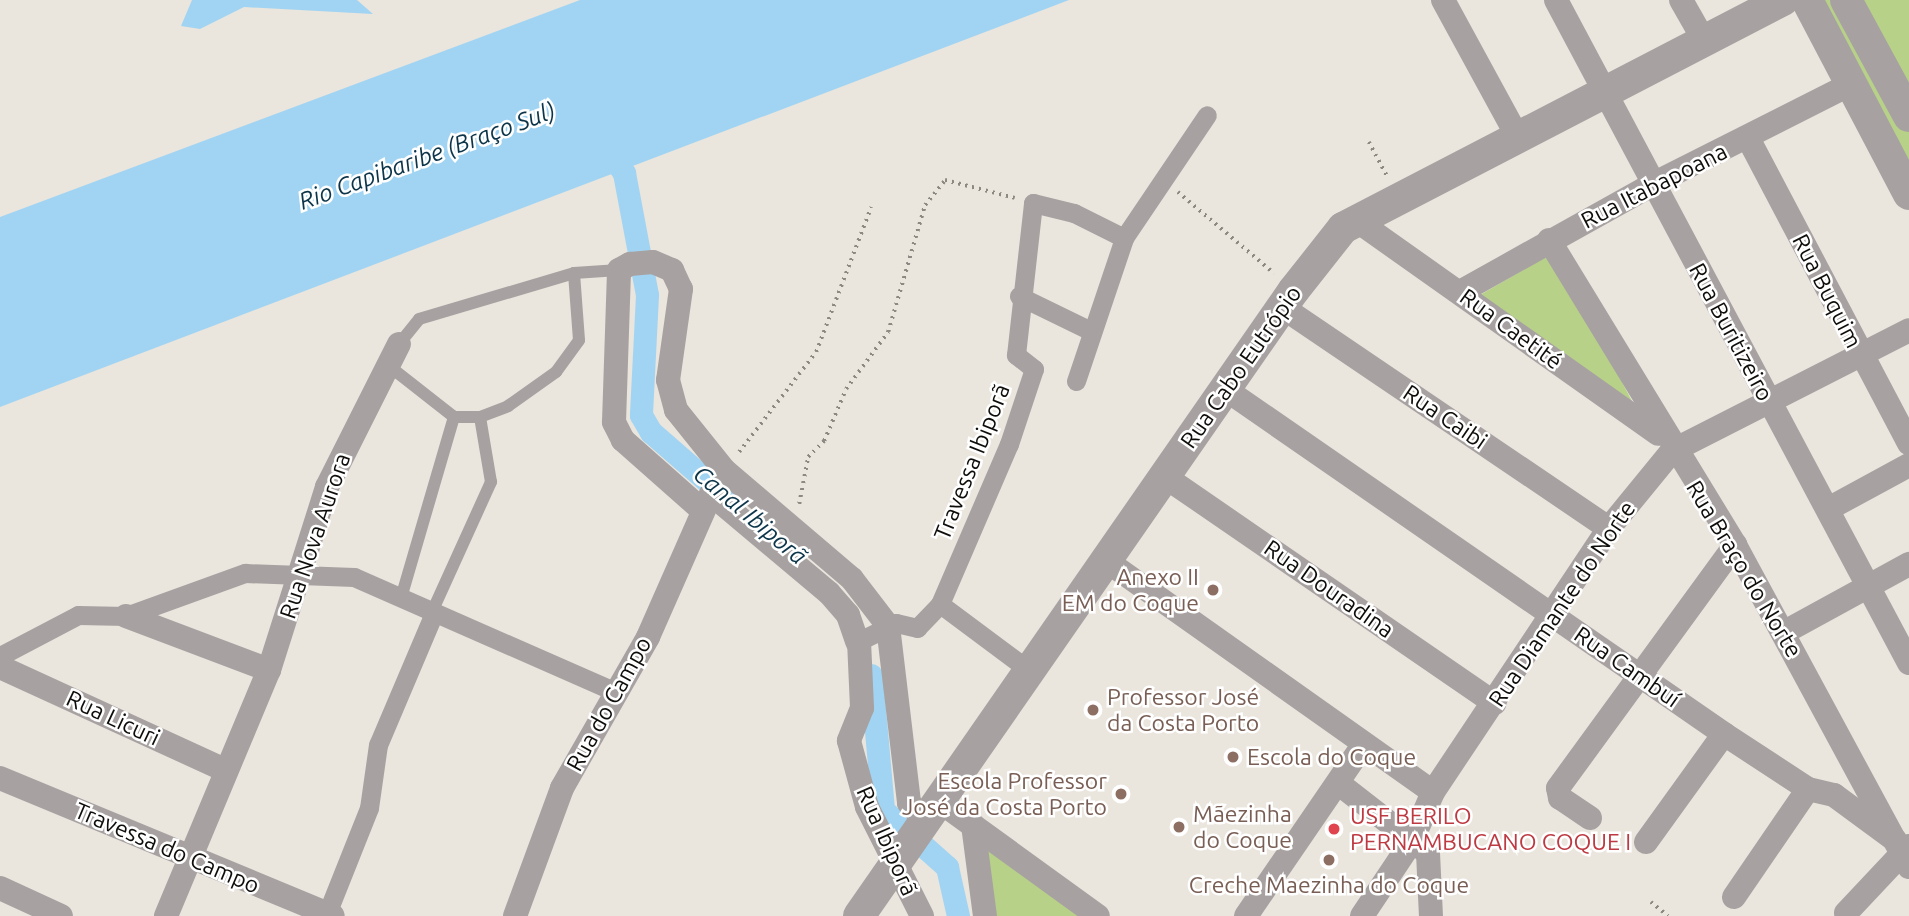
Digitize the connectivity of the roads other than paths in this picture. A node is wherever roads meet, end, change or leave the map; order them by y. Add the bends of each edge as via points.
1 (1443, 0) edge
2 (1556, 0) edge
3 (1681, 0) edge
4 (1783, 0) edge
5 (1807, 0) edge
6 (1846, 0) edge
7 (1702, 37) junction
8 (1851, 84) junction
9 (1600, 90) junction
10 (1207, 115) dead end
11 (1909, 116) edge
12 (1516, 134) junction
13 (1748, 138) junction
14 (1653, 184) junction
15 (1909, 194) edge
16 (1356, 220) junction
17 (1124, 238) junction
18 (1549, 240) junction
19 (634, 265) junction
20 (574, 273) junction
21 (1460, 292) junction
22 (1019, 296) junction
23 (1288, 298) junction
24 (1909, 330) edge
25 (1091, 331) junction
26 (394, 355) junction
27 (1861, 357) junction
28 (1076, 381) dead end
29 (1225, 389) junction
30 (1769, 405) junction
31 (454, 417) junction
32 (480, 417) junction
33 (1909, 443) edge
34 (1669, 445) junction
35 (1909, 465) edge
36 (1164, 476) junction
37 (706, 502) junction
38 (1828, 509) junction
39 (1609, 528) junction
40 (1735, 545) junction
41 (1108, 562) junction
42 (1909, 564) edge
43 (302, 580) junction
44 (1869, 586) junction
45 (401, 598) junction
46 (940, 604) junction
47 (433, 612) junction
48 (1551, 615) junction
49 (126, 616) junction
50 (1783, 633) junction
51 (871, 634) junction
52 (0, 656) edge
53 (1909, 663) edge
54 (0, 667) edge
55 (269, 670) junction
56 (1030, 671) junction
57 (1639, 674) junction
58 (616, 692) junction
59 (1494, 703) junction
60 (1724, 734) junction
61 (1363, 745) junction
62 (225, 770) junction
63 (0, 778) edge
64 (1338, 783) junction
65 (1808, 789) junction
66 (1433, 792) junction
67 (932, 811) junction
68 (1590, 818) dead end
69 (973, 825) junction
70 (1646, 842) dead end
71 (1420, 847) junction
72 (1903, 851) edge
73 (188, 857) junction
74 (895, 865) junction
75 (2, 893) edge
76 (1734, 897) dead end
77 (1846, 913) dead end
78 (329, 915) edge
79 (61, 916) edge
80 (166, 916) edge
81 (515, 916) edge
82 (859, 916) edge
83 (922, 916) edge
84 (985, 916) edge
85 (1098, 916) edge
86 (1246, 916) edge
87 (1362, 916) edge
88 (1431, 916) edge

1 - 12 street
2 - 9 street, Rua Buritizeiro
3 - 7 street
4 - 7 street, Rua Cabo Eutrópio
5 - 8 street
6 - 11 street
7 - 9 street, Rua Cabo Eutrópio
8 - 13 street, Rua Itabapoana
8 - 15 street
9 - 12 street, Rua Cabo Eutrópio
9 - 14 street, Rua Buritizeiro
10 - 17 street via 1160,178
12 - 16 street, Rua Cabo Eutrópio
13 - 14 street, Rua Itabapoana
13 - 27 street, Rua Buquim
14 - 18 street, Rua Itabapoana
14 - 30 street, Rua Buritizeiro
16 - 21 street, Rua Caetité
16 - 23 street, Rua Cabo Eutrópio via 1331,240
17 - 22 street, Travessa Ibiporã via 1073,213 1033,203 1030,261
17 - 25 street via 1108,298
18 - 21 street, Rua Itabapoana
18 - 34 street, Rua Braço do Norte
19 - 20 lane, Rua Nova Aurora
19 - 37 street, Rua Ibiporã via 614,422 623,440
19 - 51 street via 672,270 681,289 668,380 676,410 724,470 852,579
20 - 26 lane, Rua Nova Aurora via 419,319
20 - 32 lane via 579,340 556,372
21 - 34 street, Rua Caetité
22 - 25 street
22 - 46 street, Travessa Ibiporã via 1016,355 1034,369
23 - 29 street, Rua Cabo Eutrópio
23 - 39 street, Rua Caibi
24 - 27 street, Rua Diamante do Norte
25 - 28 street
26 - 31 lane
26 - 43 street, Rua Nova Aurora via 327,487
27 - 30 street, Rua Diamante do Norte
27 - 33 street, Rua Buquim
29 - 36 street, Rua Cabo Eutrópio
29 - 48 street, Rua Cambuí
30 - 34 street, Rua Diamante do Norte
30 - 38 street, Rua Buritizeiro
31 - 32 lane
31 - 45 lane
32 - 47 lane via 491,482
34 - 39 street, Rua Diamante do Norte
34 - 40 street, Rua Braço do Norte
35 - 38 street
36 - 41 street, Rua Cabo Eutrópio
36 - 59 street, Rua Douradina
37 - 51 street, Rua Ibiporã via 829,593
37 - 58 street, Rua do Campo via 648,637
38 - 44 street, Rua Buritizeiro
39 - 48 street, Rua Diamante do Norte
40 - 50 street, Rua Braço do Norte
40 - 57 street
41 - 56 street, Rua Cabo Eutrópio
41 - 61 street
42 - 44 street
43 - 45 street via 354,577
43 - 49 street via 245,573
43 - 55 street, Rua Nova Aurora
44 - 50 street
44 - 53 street, Rua Buritizeiro
45 - 47 street
46 - 51 street, Travessa Ibiporã via 917,628
46 - 56 street
47 - 58 street
47 - 78 street via 378,746 369,808
48 - 57 street, Rua Cambuí
48 - 59 street, Rua Diamante do Norte
49 - 52 street via 78,615
49 - 55 street
50 - 72 street, Rua Braço do Norte
51 - 67 street via 909,803
51 - 74 street, Rua Ibiporã via 862,708 849,741 867,807
54 - 62 street, Rua Licuri
55 - 62 street, Rua Nova Aurora
56 - 67 street, Rua Cabo Eutrópio
57 - 60 street, Rua Cambuí
57 - 68 street via 1558,788 1560,798
58 - 81 street, Rua do Campo via 562,788
59 - 66 street, Rua Diamante do Norte
60 - 65 street, Rua Cambuí
60 - 70 street
61 - 64 street
61 - 66 street
62 - 73 street, Rua Nova Aurora
63 - 73 street, Travessa do Campo
64 - 71 street
64 - 86 street
65 - 72 street, Rua Cambuí via 1833,795
65 - 76 street
66 - 71 street, Rua Diamante do Norte
67 - 69 street
67 - 74 street, Rua Cabo Eutrópio
69 - 84 street
69 - 85 street
71 - 87 street, Rua Diamante do Norte
71 - 88 street
72 - 77 street
73 - 78 street, Travessa do Campo
73 - 80 street, Rua Nova Aurora
74 - 82 street, Rua Cabo Eutrópio
74 - 83 street, Rua Ibiporã
75 - 79 street

